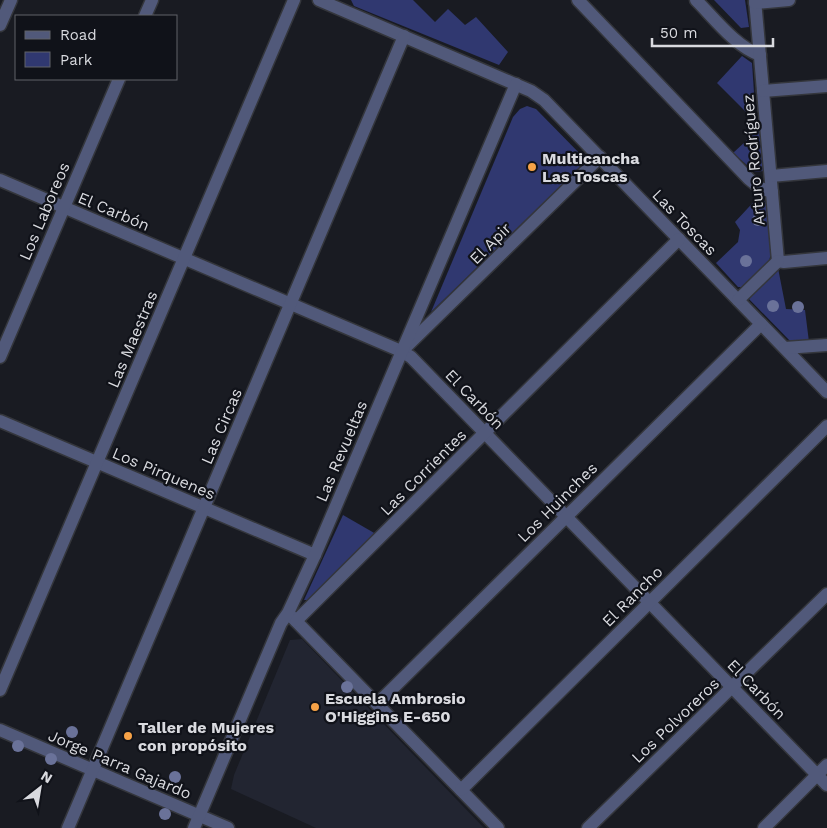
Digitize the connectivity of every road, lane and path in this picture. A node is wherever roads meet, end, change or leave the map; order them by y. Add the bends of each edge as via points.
1 (11, 0) edge
2 (152, 0) edge
3 (294, 0) edge
4 (319, 0) edge
5 (578, 0) edge
6 (696, 0) edge
7 (788, 0) edge
8 (755, 1) edge
9 (145, 15) edge
10 (0, 25) edge
11 (404, 36) junction
12 (760, 55) junction
13 (119, 80) edge
14 (516, 84) junction
15 (827, 86) edge
16 (763, 91) junction
17 (600, 157) junction
18 (827, 171) edge
19 (771, 176) junction
20 (0, 180) edge
21 (772, 192) junction
22 (64, 208) junction
23 (679, 239) junction
24 (184, 258) junction
25 (827, 258) edge
26 (778, 260) junction
27 (738, 300) junction
28 (291, 304) junction
29 (761, 324) junction
30 (827, 345) edge
31 (785, 348) junction
32 (402, 351) junction
33 (0, 357) edge
34 (827, 392) edge
35 (0, 422) edge
36 (827, 426) edge
37 (485, 432) junction
38 (97, 463) junction
39 (204, 508) junction
40 (567, 516) junction
41 (315, 555) junction
42 (827, 594) edge
43 (650, 602) junction
44 (292, 617) junction
45 (732, 687) junction
46 (0, 690) edge
47 (377, 704) junction
48 (0, 730) edge
49 (827, 765) edge
50 (92, 770) junction
51 (818, 775) junction
52 (827, 784) edge
53 (460, 790) junction
54 (199, 815) junction
55 (68, 828) edge
56 (194, 828) edge
57 (228, 828) edge
58 (498, 828) edge
59 (588, 828) edge
60 (764, 828) edge

1 - 10 street
2 - 9 street
3 - 24 street, Las Maestras
4 - 11 street, Las Toscas
5 - 21 street via 749,179
6 - 12 street via 741,45
7 - 8 street
8 - 12 street, Arturo Rodríguez
11 - 14 street, Las Toscas
11 - 28 street, Las Circas
12 - 16 street, Arturo Rodríguez
13 - 22 street, Los Laboreos
14 - 17 street, Las Toscas via 544,100
14 - 32 street, Las Revueltas
15 - 16 street
16 - 19 street, Arturo Rodríguez
17 - 23 street, Las Toscas
17 - 32 street, El Apir
18 - 19 street
19 - 21 street, Arturo Rodríguez
20 - 22 street, El Carbón
21 - 26 street, Arturo Rodríguez
22 - 24 street, El Carbón
22 - 33 street, Los Laboreos
23 - 27 street, Las Toscas
23 - 37 street, Las Corrientes
24 - 28 street, El Carbón
24 - 38 street, Las Maestras
25 - 26 street
26 - 27 street
27 - 29 street, Las Toscas
28 - 32 street, El Carbón
28 - 39 street, Las Circas
29 - 31 street, Las Toscas
29 - 40 street, Los Huinches
30 - 31 street
31 - 34 street, Las Toscas
32 - 37 street, El Carbón via 418,363
32 - 41 street, Las Revueltas
35 - 38 street, Los Pirquenes
36 - 43 street, El Rancho
37 - 40 street, El Carbón
37 - 44 street, Las Corrientes
38 - 39 street, Los Pirquenes
38 - 46 street, Las Maestras
39 - 41 street, Los Pirquenes
39 - 50 street, Las Circas
40 - 43 street, El Carbón
40 - 47 street, Los Huinches
41 - 44 street, Las Revueltas
42 - 45 street, Los Polvoreros
43 - 45 street, El Carbón
43 - 53 street, El Rancho
44 - 47 street
44 - 54 street, Las Revueltas via 281,623
45 - 51 street, El Carbón
45 - 59 street, Los Polvoreros
47 - 53 street
48 - 50 street, Jorge Parra Gajardo
49 - 51 street
50 - 54 street, Jorge Parra Gajardo
50 - 55 street, Las Circas
51 - 52 street, El Carbón
51 - 60 street
53 - 58 street
54 - 56 street, Las Revueltas
54 - 57 street, Jorge Parra Gajardo

